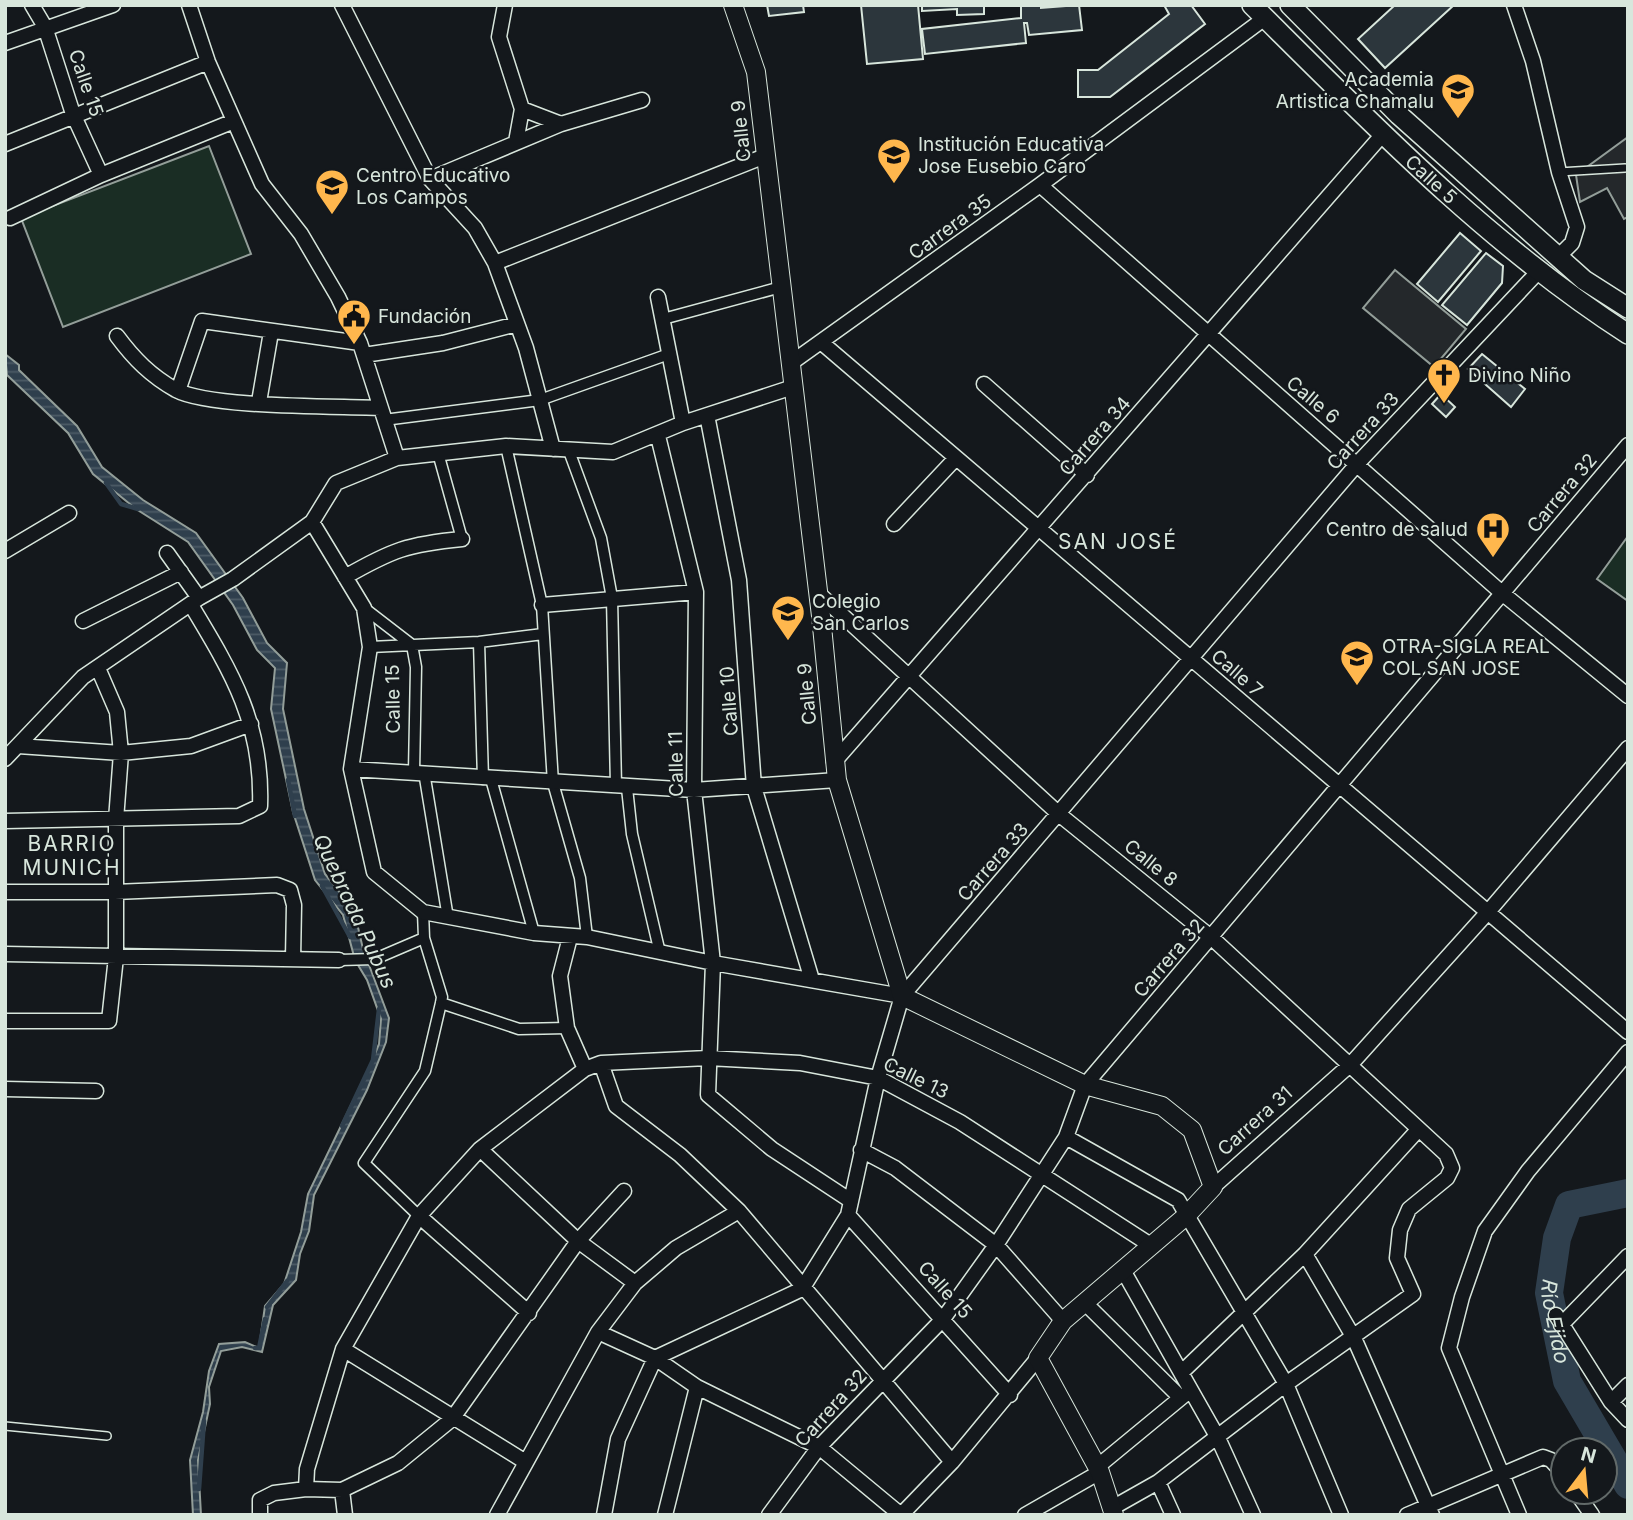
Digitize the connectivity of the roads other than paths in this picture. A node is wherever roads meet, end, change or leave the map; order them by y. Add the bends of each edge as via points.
1 (32, 5) edge
2 (113, 5) edge
3 (189, 5) edge
4 (342, 5) edge
5 (505, 5) edge
6 (733, 5) edge
7 (1290, 5) edge
8 (1514, 5) edge
9 (1258, 12) edge
10 (45, 27) junction
11 (5, 43) edge
12 (208, 62) junction
13 (642, 100) dead end
14 (523, 109) junction
15 (73, 114) junction
16 (234, 121) junction
17 (561, 124) junction
18 (1383, 134) junction
19 (516, 142) junction
20 (5, 144) edge
21 (765, 156) junction
22 (1625, 168) dead end
23 (1559, 172) junction
24 (101, 175) junction
25 (430, 180) junction
26 (1040, 186) junction
27 (10, 218) dead end
28 (1576, 236) junction
29 (1558, 257) junction
30 (495, 263) junction
31 (1574, 271) junction
32 (1538, 272) junction
33 (781, 287) junction
34 (658, 297) dead end
35 (1628, 308) edge
36 (663, 319) junction
37 (517, 324) junction
38 (271, 332) junction
39 (1628, 334) edge
40 (117, 336) dead end
41 (1207, 336) junction
42 (822, 343) junction
43 (362, 349) junction
44 (669, 354) junction
45 (791, 363) junction
46 (984, 384) dead end
47 (793, 387) junction
48 (178, 391) junction
49 (540, 400) junction
50 (259, 402) junction
51 (382, 414) junction
52 (707, 415) junction
53 (683, 424) junction
54 (658, 436) junction
55 (1628, 445) edge
56 (506, 446) junction
57 (553, 449) junction
58 (569, 451) junction
59 (438, 453) junction
60 (397, 458) junction
61 (956, 458) junction
62 (1358, 463) junction
63 (1087, 475) junction
64 (69, 513) dead end
65 (312, 522) junction
66 (894, 524) dead end
67 (1038, 528) junction
68 (462, 539) joint
69 (5, 551) edge
70 (167, 553) dead end
71 (181, 572) junction
72 (345, 577) junction
73 (696, 592) junction
74 (1502, 593) junction
75 (819, 594) junction
76 (612, 598) junction
77 (195, 602) junction
78 (542, 605) junction
79 (364, 608) junction
80 (83, 621) dead end
81 (543, 634) junction
82 (479, 642) junction
83 (412, 645) junction
84 (370, 647) junction
85 (1191, 659) junction
86 (98, 667) junction
87 (909, 676) junction
88 (1628, 696) edge
89 (251, 724) junction
90 (18, 746) junction
91 (1628, 748) edge
92 (121, 753) junction
93 (5, 759) edge
94 (351, 769) junction
95 (836, 771) junction
96 (419, 772) junction
97 (487, 779) junction
98 (553, 783) junction
99 (1340, 786) junction
100 (622, 787) junction
101 (754, 787) junction
102 (694, 790) junction
103 (1060, 815) junction
104 (116, 820) junction
105 (5, 821) edge
106 (5, 892) edge
107 (115, 892) junction
108 (423, 912) junction
109 (1488, 912) junction
110 (448, 918) junction
111 (534, 933) junction
112 (570, 937) junction
113 (587, 937) junction
114 (424, 938) junction
115 (1212, 938) junction
116 (660, 953) junction
117 (5, 954) edge
118 (117, 957) junction
119 (293, 959) junction
120 (339, 960) joint
121 (713, 963) junction
122 (811, 980) junction
123 (902, 996) junction
124 (441, 1003) junction
125 (5, 1021) edge
126 (567, 1028) junction
127 (1628, 1032) edge
128 (1628, 1052) edge
129 (708, 1058) junction
130 (601, 1063) junction
131 (1351, 1064) junction
132 (585, 1069) junction
133 (878, 1078) junction
134 (1085, 1085) junction
135 (5, 1089) edge
136 (96, 1091) dead end
137 (708, 1095) joint
138 (1418, 1130) junction
139 (1066, 1137) junction
140 (480, 1149) junction
141 (860, 1150) junction
142 (1042, 1174) junction
143 (1213, 1187) junction
144 (624, 1191) dead end
145 (849, 1208) junction
146 (739, 1211) junction
147 (419, 1216) junction
148 (1186, 1216) junction
149 (578, 1241) junction
150 (996, 1244) junction
151 (1152, 1246) junction
152 (1305, 1254) junction
153 (1628, 1256) edge
154 (1124, 1272) junction
155 (635, 1283) junction
156 (802, 1289) junction
157 (1085, 1303) junction
158 (529, 1313) junction
159 (1244, 1314) junction
160 (943, 1319) junction
161 (1063, 1321) junction
162 (598, 1332) junction
163 (1354, 1338) junction
164 (344, 1349) junction
165 (655, 1358) junction
166 (1038, 1358) junction
167 (1183, 1371) junction
168 (881, 1380) junction
169 (1286, 1384) junction
170 (1628, 1385) edge
171 (697, 1387) junction
172 (1186, 1394) junction
173 (1010, 1395) junction
174 (1611, 1402) junction
175 (452, 1419) junction
176 (1628, 1420) edge
177 (5, 1426) edge
178 (107, 1436) dead end
179 (1218, 1438) junction
180 (819, 1447) junction
181 (1549, 1459) edge
182 (524, 1461) junction
183 (952, 1462) junction
184 (1098, 1469) junction
185 (1500, 1474) junction
186 (1158, 1482) junction
187 (306, 1489) junction
188 (342, 1490) junction
189 (260, 1507) edge
190 (1113, 1511) edge
191 (1430, 1511) edge
192 (345, 1515) edge
193 (497, 1515) edge
194 (604, 1515) edge
195 (664, 1515) edge
196 (769, 1515) edge
197 (901, 1515) edge
198 (1025, 1515) edge
199 (1173, 1515) edge
200 (1253, 1515) edge
201 (1341, 1515) edge
202 (1407, 1515) edge
203 (1519, 1515) edge

1 - 10 street, Calle 15
2 - 10 street
3 - 12 street
4 - 25 street
5 - 14 street via 499,37
6 - 21 street, Calle 9 via 756,72
7 - 29 main road, Calle 5 via 1399,115
8 - 23 street via 1533,61
9 - 18 main road, Calle 5
9 - 26 street, Carrera 35
10 - 11 street
10 - 15 street, Calle 15
12 - 15 street
12 - 16 street
13 - 17 street
14 - 17 street
14 - 19 street
15 - 20 street
15 - 24 street, Calle 15
16 - 24 street
16 - 43 street via 262,184 301,234
17 - 19 street
18 - 32 main road, Calle 5
18 - 41 street, Carrera 34
19 - 25 street
21 - 30 street
21 - 33 street, Calle 9
22 - 23 lane
23 - 28 street
24 - 27 street
25 - 30 street via 475,228
26 - 41 street, Calle 6
26 - 42 street, Carrera 35
28 - 29 street
28 - 31 street
29 - 31 main road, Calle 5
30 - 37 street
31 - 35 main road, Calle 5
32 - 39 main road, Calle 5
32 - 62 street, Carrera 33
33 - 36 street
33 - 45 street, Calle 9
34 - 36 street
36 - 44 street
37 - 43 street via 443,343
37 - 49 street
38 - 43 street
38 - 48 street via 202,321
38 - 50 street
40 - 48 street via 139,366
41 - 62 street, Calle 6
41 - 63 street, Carrera 34
42 - 45 street, Carrera 35
42 - 61 street, Calle 7
43 - 51 street
44 - 49 street
44 - 53 street
45 - 47 street, Calle 9
46 - 63 street
47 - 52 street
47 - 75 street, Calle 9
48 - 50 street via 207,399
49 - 51 street
49 - 57 street
50 - 51 street
51 - 60 street
52 - 53 street
52 - 101 street, Calle 10 via 739,579
53 - 54 street
54 - 58 street via 613,452
54 - 73 street, Calle 11
55 - 74 street, Carrera 32
56 - 57 street
56 - 59 street
56 - 78 street
57 - 58 street
58 - 76 street via 601,538
59 - 60 street
59 - 68 street
60 - 65 street via 336,483
61 - 66 street
61 - 67 street, Calle 7
62 - 74 street, Calle 6
62 - 85 street, Carrera 33
63 - 67 street, Carrera 34
64 - 69 street
65 - 72 street
65 - 77 street
67 - 85 street, Calle 7
67 - 87 street, Carrera 34
68 - 72 street via 423,542 391,551
70 - 71 street
71 - 77 street
71 - 80 street
72 - 79 street
73 - 76 street
73 - 102 street, Calle 11
74 - 88 street, Calle 6
74 - 99 street, Carrera 32
75 - 87 street, Calle 8
75 - 95 street, Calle 9
76 - 78 street
76 - 100 street
77 - 86 street
77 - 89 street via 234,675
78 - 81 street
79 - 83 street, Calle 15
79 - 84 street
81 - 82 street
81 - 98 street
82 - 83 street
82 - 97 street
83 - 84 street
83 - 96 street, Calle 15
84 - 94 street
85 - 99 street, Calle 7
85 - 103 street, Carrera 33
86 - 90 street
86 - 92 street via 117,712
87 - 95 street, Carrera 34
87 - 103 street, Calle 8
89 - 92 street via 191,746
89 - 104 street via 261,778 260,806 239,816
90 - 92 street
90 - 93 street
91 - 109 street, Carrera 31
92 - 104 street
94 - 96 street
94 - 108 street via 374,872
95 - 101 street
95 - 123 street, Calle 9
96 - 97 street
96 - 110 street, Calle 15
97 - 98 street
97 - 111 street
98 - 100 street
98 - 113 street via 580,878
99 - 109 street, Calle 7
99 - 115 street, Carrera 32
100 - 102 street
100 - 116 street
101 - 102 street
101 - 122 street, Calle 10
102 - 121 street, Calle 11
103 - 115 street, Calle 8
103 - 123 street, Carrera 33
104 - 105 street
104 - 107 street
106 - 107 street
107 - 118 street
107 - 119 street via 277,885 290,890 294,905
108 - 110 street
108 - 114 street
109 - 127 street, Calle 7
109 - 131 street, Carrera 31
110 - 111 street
111 - 112 street
112 - 113 street
112 - 126 street via 560,976
113 - 116 street
114 - 120 street via 375,958
114 - 124 street
115 - 131 street, Calle 8
115 - 134 street, Carrera 32
116 - 121 street
117 - 118 street
118 - 119 street
118 - 125 street via 109,1021
119 - 120 street
121 - 122 street
121 - 129 street, Calle 11
122 - 123 street
123 - 133 street, Carrera 33
123 - 134 street
124 - 126 street via 519,1029
124 - 147 street via 425,1071 364,1163
126 - 132 street
128 - 185 street via 1528,1171 1485,1231 1462,1297 1449,1348
129 - 130 street, Calle 13
129 - 133 street, Calle 13 via 800,1063
129 - 137 street, Calle 11
130 - 132 street, Calle 13
130 - 146 street via 616,1106 680,1155
131 - 138 street, Calle 8
131 - 143 street, Carrera 31
132 - 140 street, Calle 13
133 - 141 street, Carrera 33
133 - 142 street, Calle 13
134 - 139 street, Carrera 32
134 - 143 street via 1162,1106 1192,1130
135 - 136 street
137 - 145 street, Calle 15
138 - 152 street
138 - 163 street, Calle 8 via 1446,1154 1452,1168 1447,1178 1409,1209 1400,1230 1397,1258 1413,1294
139 - 142 street, Carrera 32
139 - 148 street via 1178,1200
140 - 147 street, Calle 13
140 - 149 street
141 - 145 street, Carrera 33
141 - 150 street via 895,1168
142 - 150 street, Carrera 32
142 - 151 street, Calle 13
143 - 148 street, Carrera 31
144 - 149 street
145 - 156 street, Carrera 33
145 - 160 street, Calle 15
146 - 155 street via 676,1248
146 - 156 street
147 - 158 street
147 - 164 street, Calle 13
148 - 151 street, Carrera 31
148 - 159 street
149 - 155 street
149 - 158 street
150 - 160 street, Carrera 32
150 - 161 street
151 - 154 street, Carrera 31
152 - 159 street
152 - 163 street
153 - 174 street via 1559,1320
154 - 157 street, Carrera 31
154 - 167 street
155 - 162 street
156 - 165 street
156 - 168 street
157 - 161 street, Carrera 31
157 - 172 street
158 - 175 street
159 - 167 street
159 - 169 street
160 - 168 street, Carrera 32
160 - 173 street, Calle 15
161 - 166 street, Carrera 31
162 - 165 street
162 - 182 street
163 - 169 street
163 - 191 street
164 - 175 street
164 - 187 street, Calle 13 via 307,1469
165 - 171 street
165 - 194 street via 618,1439
166 - 173 street, Carrera 31
166 - 184 street
167 - 172 street
168 - 180 street, Carrera 32
168 - 183 street
169 - 179 street
169 - 201 street
170 - 174 street
171 - 180 street
171 - 195 street
172 - 179 street
172 - 184 street
173 - 183 street, Carrera 31
174 - 176 street
175 - 182 street
175 - 188 street via 398,1463
177 - 178 lane
179 - 186 street
179 - 200 street
180 - 196 street, Carrera 32
180 - 197 street
181 - 185 street via 1543,1457
182 - 193 street
183 - 197 street, Carrera 31
184 - 190 street
184 - 198 street
185 - 191 street
185 - 203 street
186 - 190 street
186 - 199 street
187 - 188 street
187 - 189 street via 274,1493
188 - 192 street
191 - 202 street

